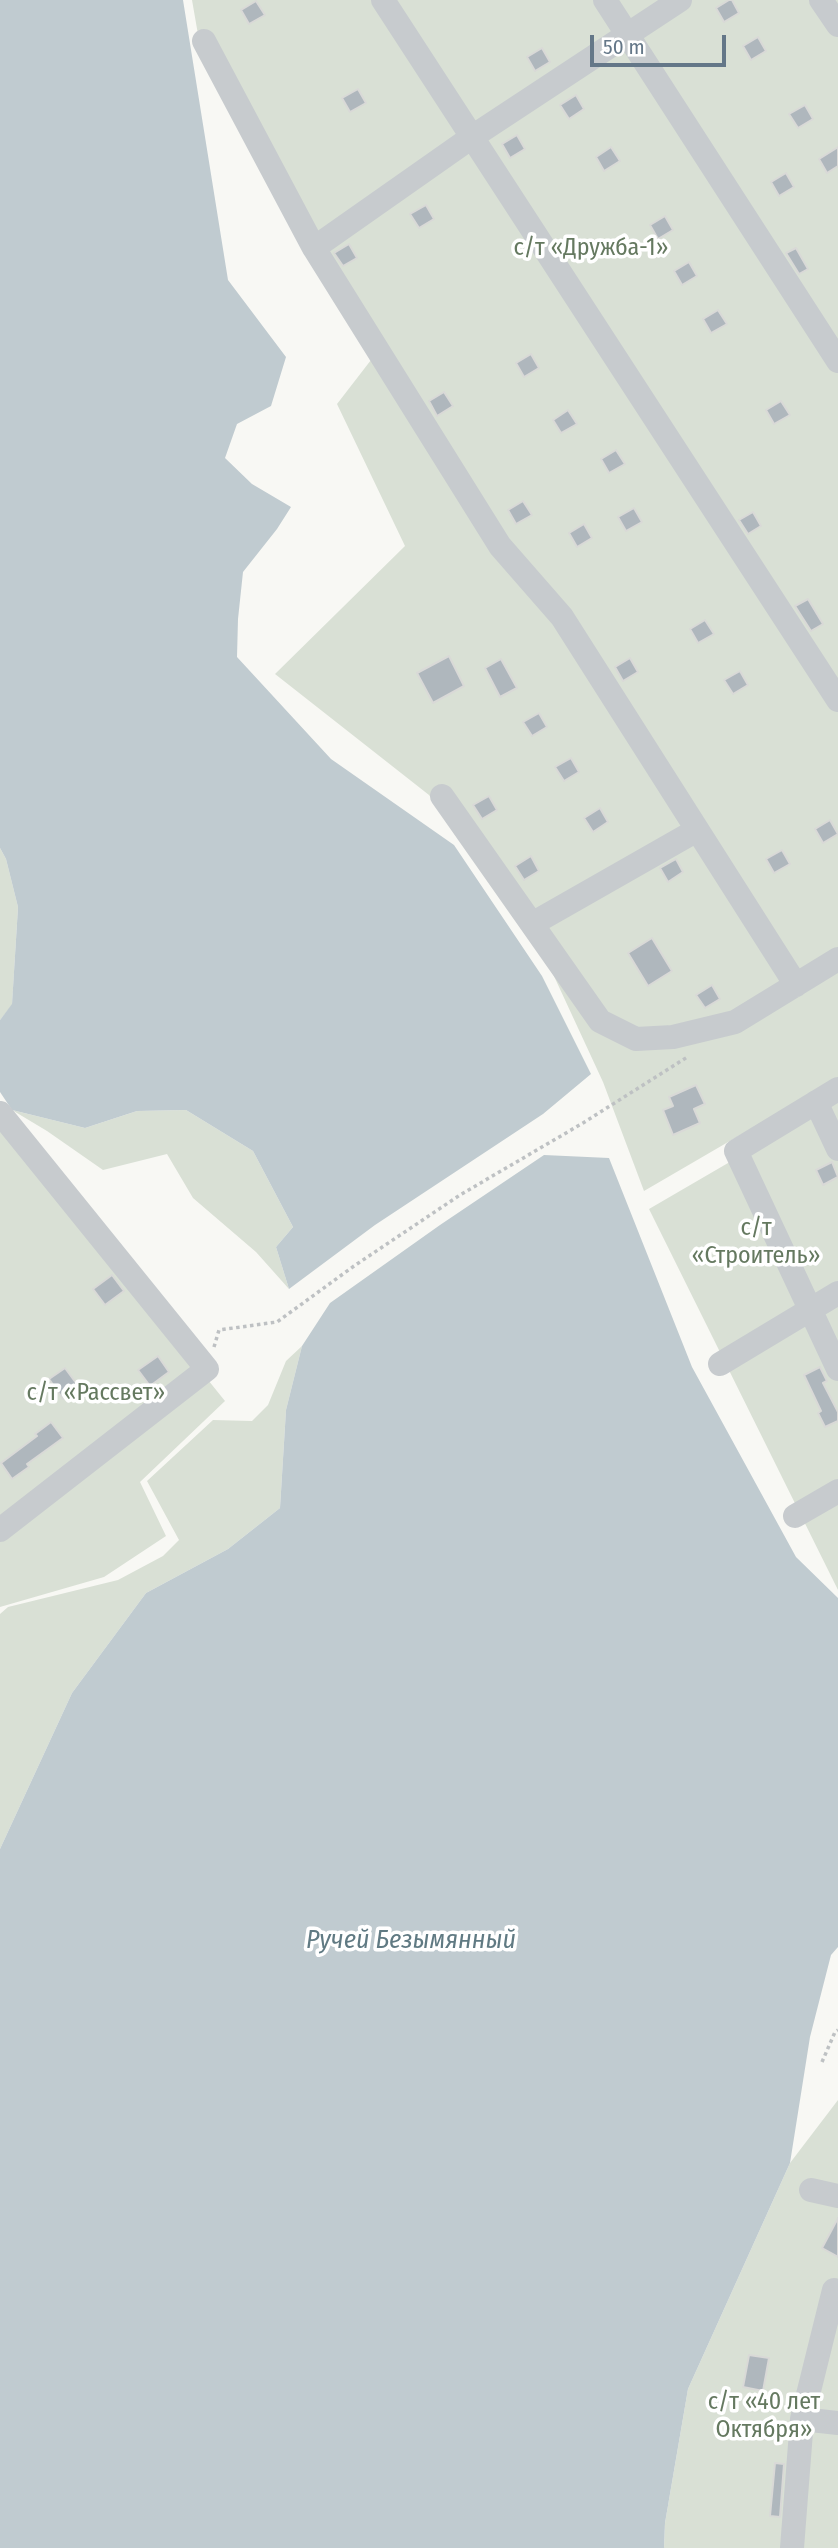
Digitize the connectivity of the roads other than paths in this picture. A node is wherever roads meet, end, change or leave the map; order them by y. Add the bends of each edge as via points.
1 (383, 0) edge
2 (605, 0) edge
3 (680, 0) edge
4 (821, 0) edge
5 (838, 25) edge
6 (627, 34) junction
7 (204, 41) dead end
8 (472, 136) junction
9 (314, 248) junction
10 (838, 361) edge
11 (838, 699) edge
12 (442, 796) dead end
13 (697, 830) junction
14 (532, 924) junction
15 (838, 959) edge
16 (796, 985) junction
17 (838, 1089) edge
18 (816, 1102) junction
19 (0, 1113) edge
20 (838, 1149) edge
21 (838, 1293) edge
22 (810, 1310) junction
23 (720, 1364) dead end
24 (838, 1370) edge
25 (838, 1491) edge
26 (795, 1516) dead end
27 (0, 1530) edge
28 (810, 2190) dead end
29 (838, 2196) edge
30 (834, 2290) dead end
31 (802, 2419) junction
32 (838, 2423) edge
33 (792, 2548) edge

1 - 8 lane
2 - 6 lane
3 - 6 lane
4 - 5 lane
6 - 8 lane
6 - 10 lane
7 - 9 lane
8 - 9 lane
8 - 11 lane
9 - 13 lane via 500,546 562,617
12 - 14 lane
13 - 14 lane
13 - 16 lane
14 - 16 lane via 600,1021 636,1038 673,1037 735,1022
15 - 16 lane
17 - 18 lane
18 - 20 lane
18 - 22 lane via 736,1151
19 - 27 lane via 207,1369
21 - 22 lane
22 - 23 lane
22 - 24 lane
25 - 26 lane
28 - 29 lane
30 - 31 lane
31 - 32 lane
31 - 33 lane

